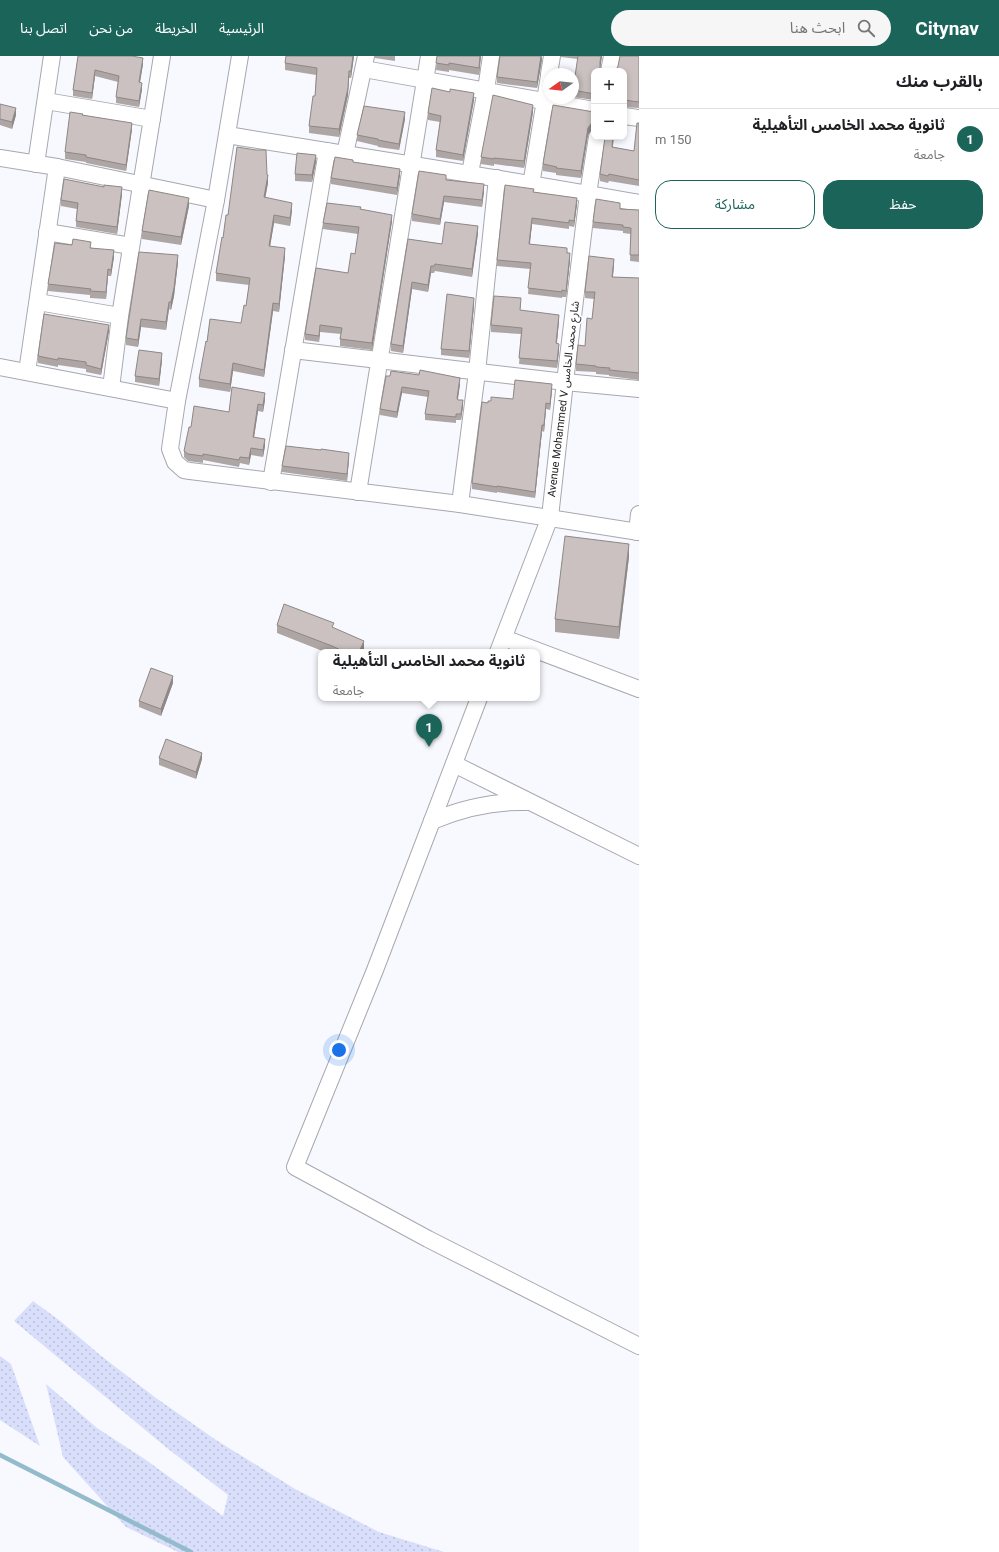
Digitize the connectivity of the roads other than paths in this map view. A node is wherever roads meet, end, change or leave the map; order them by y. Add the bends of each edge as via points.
1 (52, 56) edge
2 (162, 56) edge
3 (239, 56) edge
4 (429, 56) edge
5 (491, 56) edge
6 (552, 56) edge
7 (612, 56) edge
8 (365, 63) edge
9 (550, 68) edge
10 (610, 68) edge
11 (425, 81) junction
12 (486, 90) junction
13 (46, 101) junction
14 (543, 101) edge
15 (544, 104) edge
16 (561, 104) edge
17 (591, 109) edge
18 (627, 116) edge
19 (152, 118) junction
20 (639, 118) edge
21 (227, 135) junction
22 (597, 140) edge
23 (327, 151) junction
24 (345, 154) junction
25 (0, 158) edge
26 (36, 164) junction
27 (411, 165) junction
28 (57, 167) junction
29 (470, 173) junction
30 (497, 178) junction
31 (141, 184) junction
32 (531, 184) junction
33 (588, 194) junction
34 (216, 200) junction
35 (639, 203) edge
36 (47, 232) junction
37 (131, 246) junction
38 (38, 302) junction
39 (120, 316) junction
40 (294, 350) junction
41 (379, 360) junction
42 (0, 367) edge
43 (27, 372) junction
44 (477, 372) junction
45 (565, 382) junction
46 (111, 388) junction
47 (639, 389) edge
48 (177, 401) junction
49 (271, 482) junction
50 (358, 492) junction
51 (460, 504) junction
52 (639, 514) edge
53 (550, 517) junction
54 (638, 532) edge
55 (501, 645) edge
56 (514, 649) edge
57 (540, 657) edge
58 (639, 689) edge
59 (478, 701) edge
60 (454, 764) junction
61 (529, 802) junction
62 (432, 820) junction
63 (639, 856) edge
64 (639, 1346) edge

1 - 13 street
2 - 19 street
3 - 21 street
4 - 11 street
5 - 12 street
6 - 9 street
7 - 10 street
8 - 11 street
8 - 24 street
11 - 12 street
11 - 27 street
12 - 14 street
12 - 29 street
13 - 19 street
13 - 26 street
15 - 32 street
16 - 17 street
18 - 20 street
19 - 31 street
21 - 23 street
21 - 34 street
22 - 33 street, Avenue Mohammed V شارع محمد الخامس
23 - 24 street
23 - 40 street
24 - 27 street
25 - 26 street
26 - 28 street
27 - 29 street
27 - 41 street
28 - 31 street
28 - 36 street
29 - 30 street
30 - 32 street
30 - 44 street
31 - 34 street
31 - 37 street
32 - 33 street
33 - 35 street
33 - 45 street, Avenue Mohammed V شارع محمد الخامس
34 - 48 street
36 - 37 street
36 - 38 street
37 - 39 street
38 - 39 street
38 - 43 street
39 - 46 street
40 - 41 street
40 - 49 street
41 - 44 street
41 - 50 street
42 - 43 street
43 - 46 street
44 - 45 street
44 - 51 street
45 - 47 street
45 - 53 street, Avenue Mohammed V شارع محمد الخامس
46 - 48 street
48 - 49 street via 170,449 179,466 190,472
49 - 50 street
50 - 51 street
51 - 53 street
52 - 54 street
53 - 54 street
53 - 55 street, Avenue Mohammed V شارع محمد الخامس
55 - 56 street
57 - 58 street
59 - 60 street
60 - 61 street
60 - 62 street
61 - 62 street via 479,805
61 - 63 street
62 - 64 street via 375,970 295,1167 428,1239

